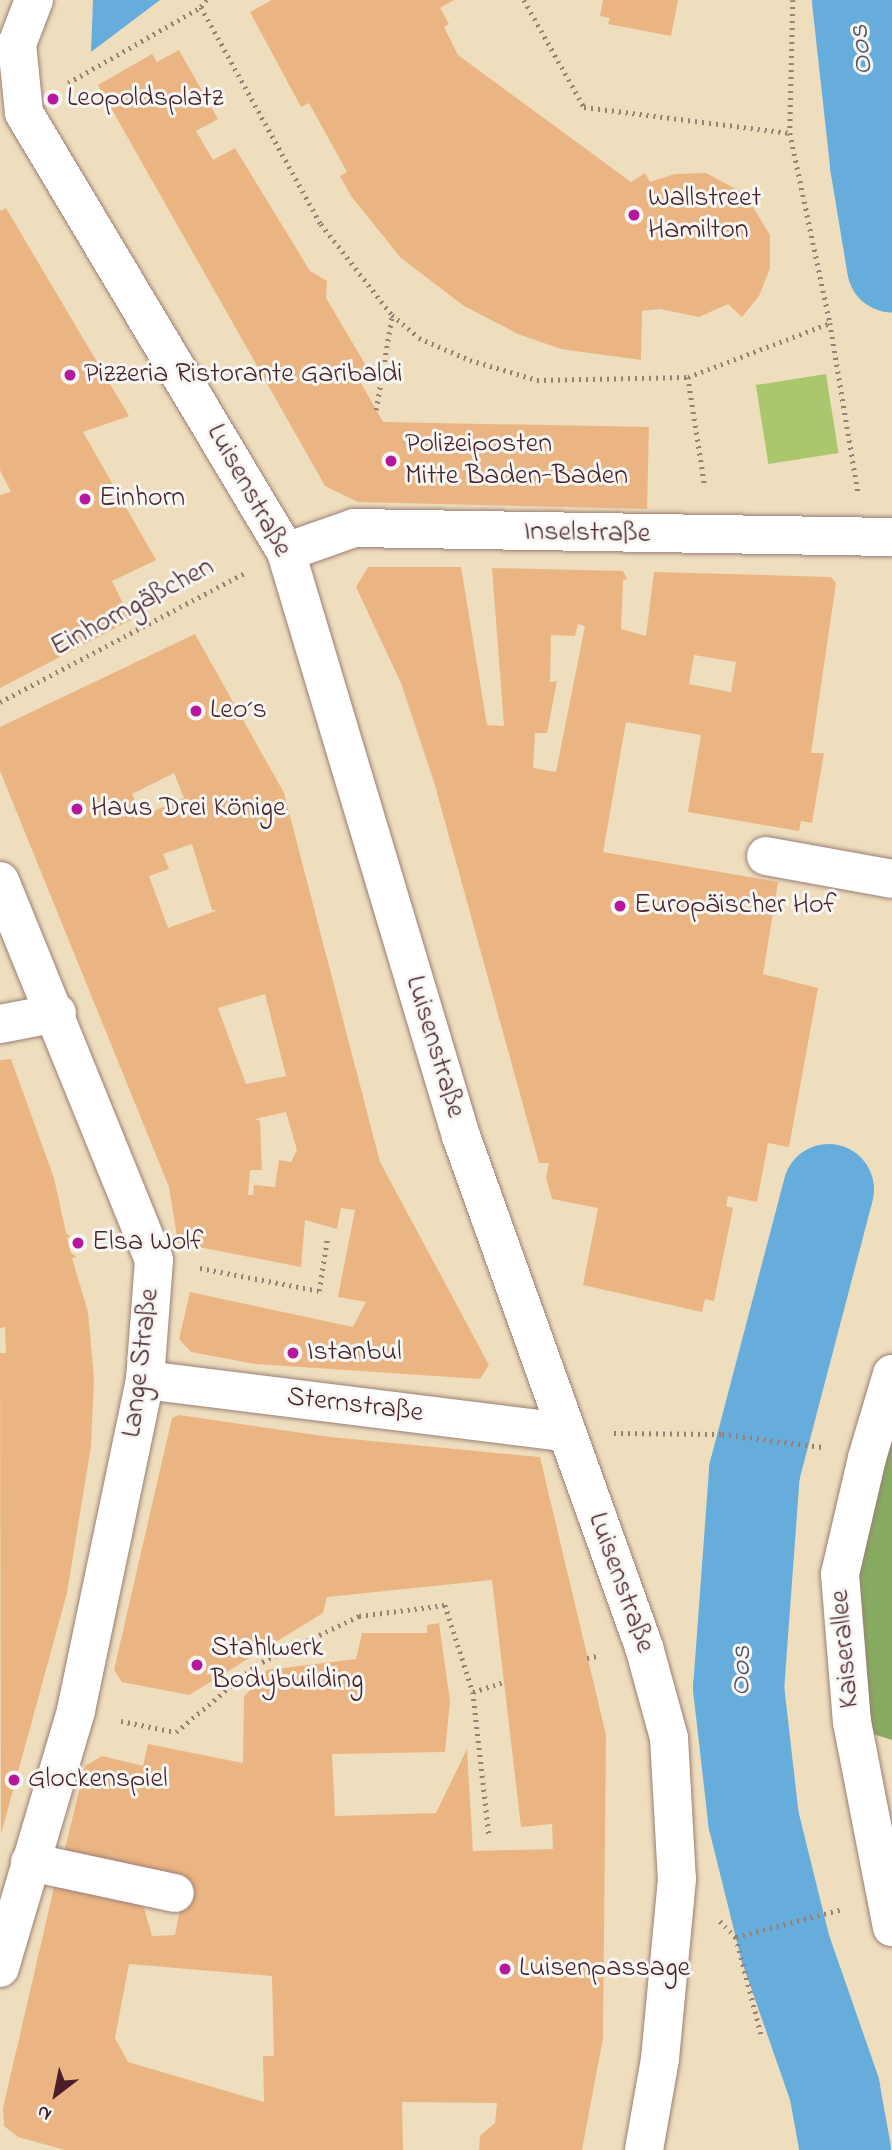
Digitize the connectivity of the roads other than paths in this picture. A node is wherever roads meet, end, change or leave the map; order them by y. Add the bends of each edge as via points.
1 (34, 0) edge
2 (8, 43) edge
3 (12, 120) edge
4 (881, 536) edge
5 (286, 552) junction
6 (766, 856) dead end
7 (880, 876) edge
8 (0, 881) edge
9 (57, 1013) junction
10 (0, 1024) edge
11 (892, 1374) edge
12 (145, 1380) junction
13 (565, 1432) junction
14 (30, 1862) junction
15 (886, 1877) edge
16 (175, 1893) dead end
17 (892, 1927) edge
18 (0, 1968) edge
19 (644, 2150) edge

1 - 2 street, Luisenstraße
2 - 3 street, Luisenstraße
3 - 5 street, Luisenstraße
4 - 5 street, Inselstraße via 354,528
5 - 13 street, Luisenstraße via 461,1136
6 - 7 street
8 - 9 street, Lange Straße
9 - 10 street
9 - 12 street, Lange Straße via 154,1260
11 - 15 street, Kaiserallee via 841,1574 852,1722
12 - 13 street, Sternstraße
12 - 14 street, Lange Straße via 76,1711
13 - 19 street, Luisenstraße via 644,1647 669,1738 677,1879 660,2059
14 - 16 street
14 - 18 street, Lange Straße
15 - 17 street, Kaiserallee

